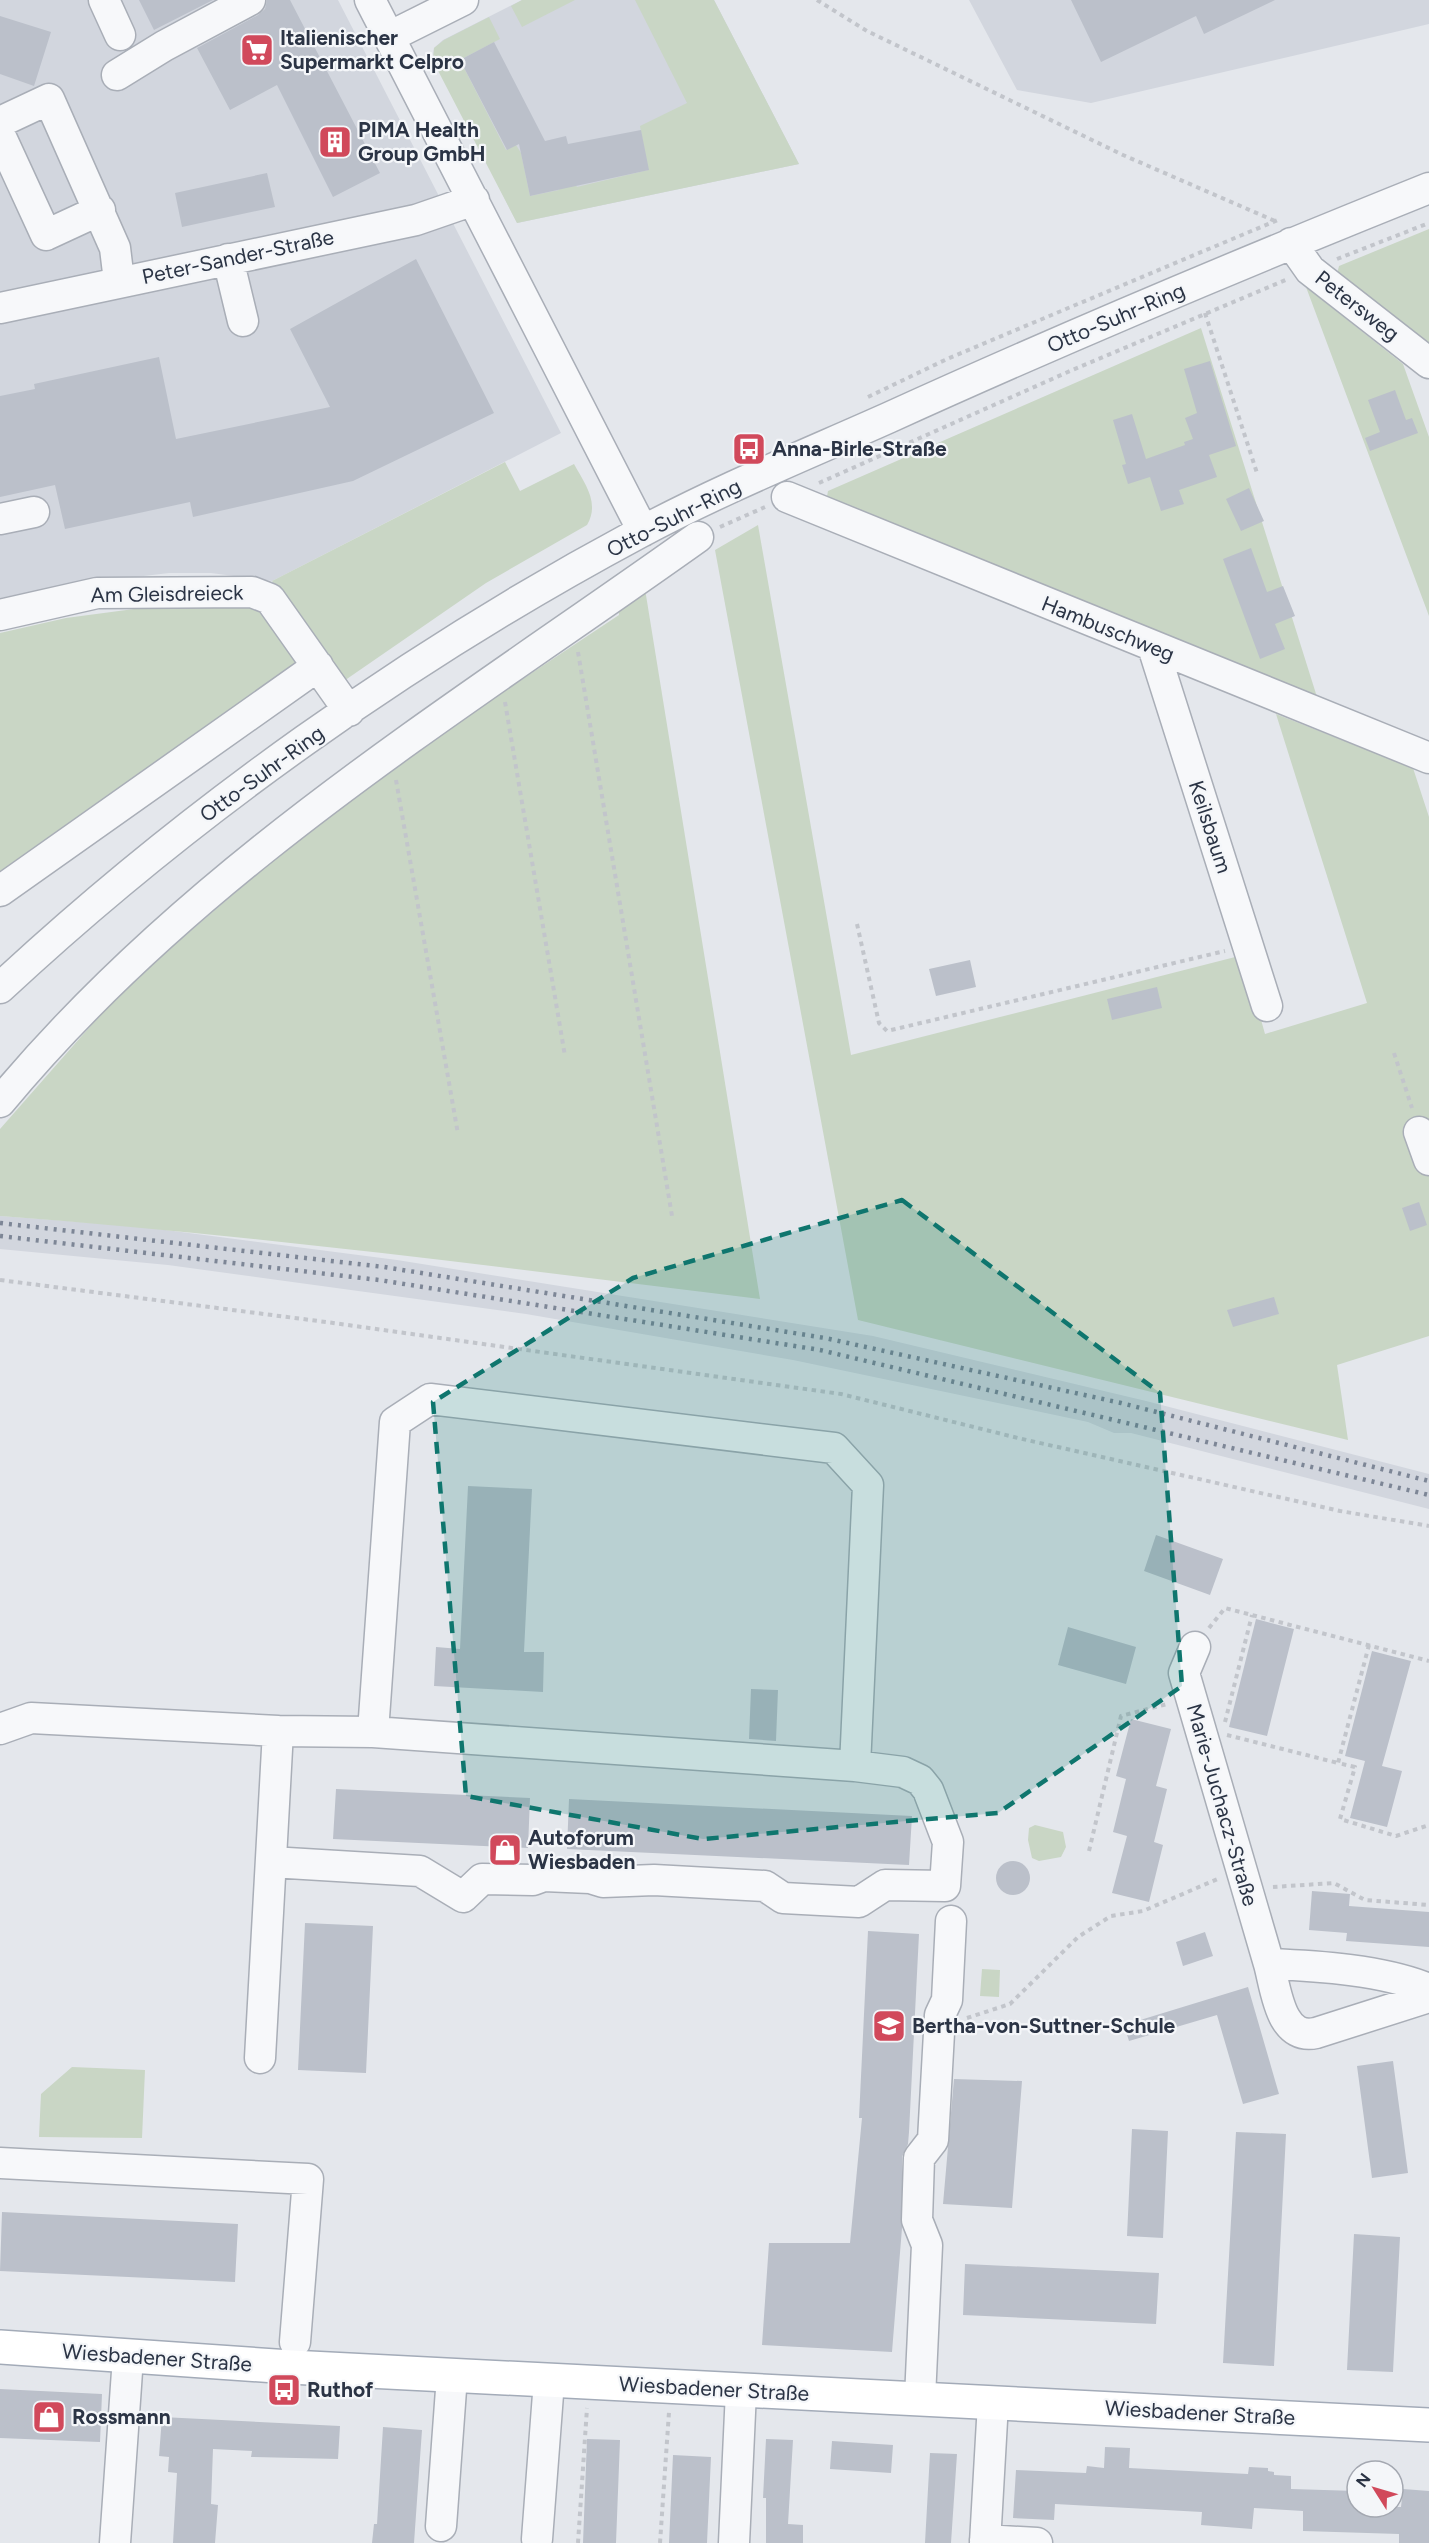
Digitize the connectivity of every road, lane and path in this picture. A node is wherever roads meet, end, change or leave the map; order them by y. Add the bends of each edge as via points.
1 (104, 0) edge
2 (250, 0) edge
3 (370, 0) edge
4 (463, 0) edge
5 (817, 0) edge
6 (120, 35) dead end
7 (390, 37) junction
8 (117, 75) dead end
9 (0, 122) edge
10 (0, 135) edge
11 (1429, 188) edge
12 (474, 200) junction
13 (100, 210) junction
14 (1429, 223) edge
15 (1291, 243) junction
16 (228, 259) junction
17 (1310, 270) junction
18 (119, 281) junction
19 (0, 308) edge
20 (1205, 313) junction
21 (243, 321) dead end
22 (1429, 363) edge
23 (1257, 473) dead end
24 (787, 497) junction
25 (34, 512) dead end
26 (0, 519) edge
27 (643, 531) junction
28 (698, 537) joint
29 (0, 615) edge
30 (573, 626) junction
31 (1153, 647) junction
32 (318, 666) junction
33 (500, 674) junction
34 (349, 711) junction
35 (391, 751) junction
36 (1429, 759) edge
37 (0, 891) edge
38 (857, 924) dead end
39 (1248, 945) junction
40 (0, 988) edge
41 (1267, 1006) dead end
42 (1394, 1053) dead end
43 (565, 1056) dead end
44 (0, 1102) edge
45 (1419, 1132) joint
46 (458, 1134) dead end
47 (1429, 1160) edge
48 (672, 1216) dead end
49 (0, 1280) edge
50 (1429, 1526) edge
51 (1252, 1615) junction
52 (1369, 1645) junction
53 (1195, 1647) joint
54 (1429, 1661) edge
55 (1191, 1698) junction
56 (0, 1728) edge
57 (278, 1731) junction
58 (373, 1732) junction
59 (1338, 1763) junction
60 (855, 1766) junction
61 (1429, 1825) edge
62 (1089, 1851) dead end
63 (271, 1862) junction
64 (1244, 1879) junction
65 (1429, 1905) edge
66 (951, 1921) dead end
67 (1269, 1964) junction
68 (1429, 1989) edge
69 (1429, 1998) edge
70 (940, 2015) junction
71 (260, 2058) dead end
72 (0, 2163) edge
73 (295, 2342) dead end
74 (0, 2347) edge
75 (128, 2357) junction
76 (452, 2376) junction
77 (549, 2381) junction
78 (589, 2383) junction
79 (671, 2388) junction
80 (741, 2391) junction
81 (920, 2398) junction
82 (993, 2403) junction
83 (1429, 2425) edge
84 (441, 2526) dead end
85 (537, 2539) dead end
86 (985, 2542) edge
87 (116, 2543) edge
88 (578, 2543) edge
89 (660, 2543) edge
90 (734, 2543) edge
91 (1037, 2543) edge

1 - 6 street
2 - 8 street
3 - 7 street
4 - 7 street
5 - 15 path via 867,31 1123,155 1262,214 1274,221
7 - 12 street
9 - 13 street via 49,99
10 - 13 street via 46,235
11 - 15 street, Otto-Suhr-Ring
12 - 16 street, Peter-Sander-Straße via 416,220
12 - 27 street
13 - 18 street via 115,248
14 - 17 path
15 - 17 street, Petersweg
15 - 27 street, Otto-Suhr-Ring via 1016,360
16 - 18 street, Peter-Sander-Straße
16 - 21 street
17 - 20 path
17 - 22 street, Petersweg
18 - 19 street, Peter-Sander-Straße
20 - 23 path
20 - 24 path
24 - 28 path
24 - 31 street, Hambuschweg
25 - 26 street
27 - 34 street, Otto-Suhr-Ring via 526,596
28 - 30 street
29 - 32 street, Am Gleisdreieck via 98,593 252,591 270,599
30 - 33 street
30 - 48 path
31 - 36 street, Hambuschweg
31 - 39 street, Keilsbaum
32 - 34 street, Am Gleisdreieck
32 - 37 street
33 - 35 street
33 - 43 path
34 - 40 street, Otto-Suhr-Ring via 209,811 104,895
35 - 44 street via 266,845 179,919 74,1020
35 - 46 path
38 - 39 path via 879,1023 887,1031
39 - 41 street, Keilsbaum
42 - 45 path
45 - 47 street
49 - 50 path via 841,1395 1340,1511
51 - 52 path
51 - 53 path via 1225,1608
51 - 59 path via 1222,1733
52 - 54 path
52 - 59 path
53 - 55 street, Marie-Juchacz-Straße via 1184,1673
55 - 62 path via 1121,1716
55 - 64 street, Marie-Juchacz-Straße
56 - 57 street via 31,1718
57 - 58 street
57 - 63 street
58 - 60 street
58 - 60 street via 394,1422 430,1399 834,1448 868,1485
59 - 61 path via 1355,1767 1340,1819 1396,1836
60 - 63 street via 903,1772 920,1780 948,1842 945,1886 885,1885 859,1902 783,1898 765,1886 654,1880 603,1882 544,1876 533,1880 482,1878 463,1897 420,1871
63 - 71 street
64 - 65 path via 1334,1883 1365,1900
64 - 67 street, Marie-Juchacz-Straße
64 - 70 path via 1143,1911 1111,1916 1078,1937 1010,2004 967,2018
66 - 70 street via 947,2000
67 - 68 street via 1408,1980
67 - 69 street, Marie-Juchacz-Straße via 1285,2019 1293,2030 1304,2034
70 - 81 street via 933,2140 919,2158 917,2220 927,2246
72 - 73 street via 308,2180
74 - 75 main road, Wiesbadener Straße
75 - 76 main road, Wiesbadener Straße
75 - 87 street
76 - 77 main road, Wiesbadener Straße
76 - 84 street
77 - 78 main road, Wiesbadener Straße
77 - 85 street
78 - 79 main road, Wiesbadener Straße
78 - 88 path
79 - 80 main road, Wiesbadener Straße
79 - 89 path
80 - 81 main road, Wiesbadener Straße
80 - 90 street
81 - 82 main road, Wiesbadener Straße
82 - 83 main road, Wiesbadener Straße
82 - 86 street
86 - 91 street

